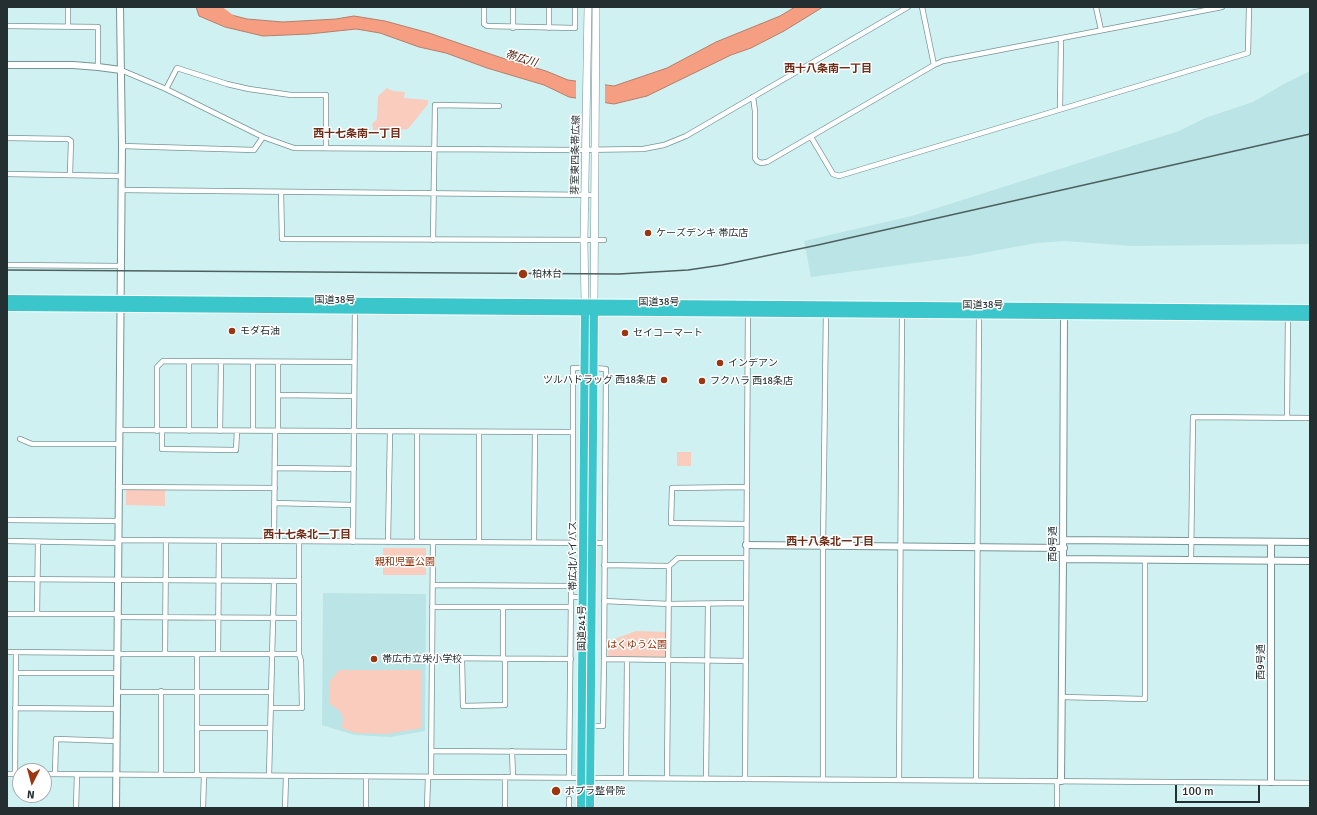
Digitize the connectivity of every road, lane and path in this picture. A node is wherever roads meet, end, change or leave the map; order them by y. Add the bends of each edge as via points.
1 (68, 7) edge
2 (120, 7) edge
3 (484, 7) edge
4 (513, 7) edge
5 (549, 7) edge
6 (575, 7) edge
7 (588, 7) edge
8 (596, 7) edge
9 (908, 7) edge
10 (922, 7) edge
11 (1096, 7) edge
12 (1222, 7) edge
13 (1249, 7) edge
14 (7, 26) edge
15 (68, 26) junction
16 (513, 28) junction
17 (549, 28) junction
18 (1100, 30) junction
19 (1061, 38) junction
20 (7, 65) edge
21 (934, 65) junction
22 (98, 67) junction
23 (121, 70) junction
24 (166, 89) junction
25 (753, 97) junction
26 (499, 106) dead end
27 (1060, 109) junction
28 (263, 137) junction
29 (811, 137) junction
30 (7, 138) edge
31 (122, 146) junction
32 (326, 148) junction
33 (435, 148) junction
34 (586, 150) junction
35 (595, 150) junction
36 (7, 174) edge
37 (70, 174) junction
38 (121, 176) junction
39 (121, 190) junction
40 (281, 192) junction
41 (434, 194) junction
42 (585, 194) junction
43 (595, 195) junction
44 (433, 240) junction
45 (584, 240) junction
46 (595, 240) junction
47 (604, 240) dead end
48 (7, 265) edge
49 (121, 266) junction
50 (7, 299) edge
51 (120, 304) junction
52 (355, 306) junction
53 (7, 307) edge
54 (585, 308) junction
55 (594, 308) junction
56 (748, 309) junction
57 (1310, 309) edge
58 (826, 310) junction
59 (902, 310) junction
60 (979, 311) junction
61 (1064, 311) junction
62 (1288, 313) junction
63 (1310, 317) edge
64 (189, 362) junction
65 (220, 362) junction
66 (253, 362) junction
67 (278, 362) junction
68 (354, 362) junction
69 (585, 368) junction
70 (594, 368) junction
71 (278, 395) junction
72 (354, 396) junction
73 (1287, 418) junction
74 (1310, 418) edge
75 (119, 430) junction
76 (160, 430) junction
77 (189, 431) junction
78 (220, 431) junction
79 (236, 431) junction
80 (253, 431) junction
81 (277, 431) junction
82 (354, 431) junction
83 (390, 432) junction
84 (417, 432) junction
85 (479, 432) junction
86 (535, 432) junction
87 (572, 432) junction
88 (20, 440) dead end
89 (119, 444) junction
90 (275, 468) junction
91 (354, 469) junction
92 (118, 487) junction
93 (747, 487) junction
94 (275, 488) junction
95 (275, 503) junction
96 (353, 505) junction
97 (7, 520) edge
98 (118, 521) junction
99 (746, 524) junction
100 (1064, 540) junction
101 (118, 541) junction
102 (166, 541) junction
103 (219, 541) junction
104 (274, 541) junction
105 (7, 542) edge
106 (38, 542) junction
107 (299, 542) junction
108 (353, 542) junction
109 (388, 542) junction
110 (416, 542) junction
111 (433, 542) junction
112 (479, 542) junction
113 (534, 542) junction
114 (1191, 542) junction
115 (1271, 542) junction
116 (1310, 542) edge
117 (573, 543) junction
118 (583, 543) junction
119 (592, 543) junction
120 (604, 543) junction
121 (746, 545) junction
122 (822, 545) junction
123 (900, 547) junction
124 (978, 547) junction
125 (1064, 548) junction
126 (746, 558) junction
127 (1064, 559) junction
128 (1145, 560) junction
129 (1191, 560) junction
130 (1271, 560) junction
131 (1310, 561) edge
132 (604, 565) junction
133 (669, 566) junction
134 (7, 579) edge
135 (118, 579) junction
136 (38, 580) junction
137 (166, 581) junction
138 (218, 581) junction
139 (274, 581) junction
140 (299, 581) junction
141 (432, 585) junction
142 (571, 597) junction
143 (582, 597) junction
144 (604, 601) junction
145 (745, 603) junction
146 (669, 604) junction
147 (708, 604) junction
148 (432, 606) junction
149 (503, 607) junction
150 (571, 607) junction
151 (7, 614) edge
152 (37, 614) junction
153 (117, 616) junction
154 (166, 618) junction
155 (218, 618) junction
156 (274, 618) junction
157 (299, 618) junction
158 (7, 652) edge
159 (16, 652) junction
160 (117, 654) junction
161 (165, 654) junction
162 (197, 654) junction
163 (218, 654) junction
164 (272, 654) junction
165 (299, 654) junction
166 (432, 658) junction
167 (462, 659) junction
168 (504, 659) junction
169 (570, 659) junction
170 (604, 659) junction
171 (627, 660) junction
172 (669, 661) junction
173 (708, 661) junction
174 (746, 661) junction
175 (16, 673) junction
176 (117, 673) junction
177 (161, 691) junction
178 (197, 691) junction
179 (117, 692) junction
180 (271, 692) junction
181 (1062, 698) junction
182 (15, 708) junction
183 (271, 708) junction
184 (117, 709) junction
185 (591, 726) junction
186 (198, 728) junction
187 (270, 728) junction
188 (116, 741) junction
189 (432, 751) junction
190 (512, 751) junction
191 (569, 752) junction
192 (18, 763) edge
193 (55, 774) joint
194 (76, 774) junction
195 (116, 775) junction
196 (161, 775) junction
197 (197, 775) junction
198 (204, 775) junction
199 (269, 776) junction
200 (286, 776) junction
201 (366, 776) junction
202 (430, 777) junction
203 (505, 777) junction
204 (513, 777) junction
205 (569, 778) junction
206 (581, 778) junction
207 (591, 778) junction
208 (626, 778) junction
209 (667, 778) junction
210 (706, 779) junction
211 (745, 779) junction
212 (823, 779) junction
213 (899, 780) junction
214 (976, 780) junction
215 (1059, 781) junction
216 (1271, 782) junction
217 (1310, 782) edge
218 (569, 799) dead end
219 (76, 808) edge
220 (116, 808) edge
221 (203, 808) edge
222 (285, 808) edge
223 (366, 808) edge
224 (427, 808) edge
225 (505, 808) edge
226 (569, 808) edge
227 (581, 808) edge
228 (590, 808) edge
229 (1057, 808) edge

1 - 15 street
2 - 23 street
3 - 16 street via 484,24
4 - 16 street
5 - 17 street
6 - 17 street via 574,28
7 - 34 main road, 芽室東四条帯広線
8 - 35 main road, 芽室東四条帯広線
9 - 25 street
10 - 21 street
11 - 18 street
12 - 18 street
13 - 27 street via 1248,53
14 - 15 street
15 - 22 street via 98,27
16 - 17 street
18 - 19 street
19 - 21 street via 943,61
19 - 27 street
20 - 22 street
21 - 29 street
22 - 23 street
23 - 24 street
23 - 31 street
24 - 28 street
24 - 32 street via 177,68 249,89 291,95 326,95
25 - 29 street via 757,161 767,162
25 - 35 street via 686,136 664,145 643,149
26 - 33 street via 435,105
27 - 29 street via 840,176 833,174
28 - 31 street via 254,150
28 - 32 street via 294,148
30 - 37 street via 68,139 71,141
31 - 38 street
32 - 33 street
33 - 34 street
33 - 41 street
34 - 35 street
34 - 42 main road, 芽室東四条帯広線
35 - 43 main road, 芽室東四条帯広線
36 - 37 street
37 - 38 street
38 - 39 street
39 - 40 street
39 - 49 street
40 - 41 street
40 - 44 street via 282,238
41 - 42 street
41 - 44 street
42 - 43 street
42 - 45 main road, 芽室東四条帯広線
43 - 46 main road, 芽室東四条帯広線
44 - 45 street
45 - 46 street
45 - 54 main road, 芽室東四条帯広線
46 - 47 street
46 - 55 main road, 芽室東四条帯広線
48 - 49 street
49 - 51 street
50 - 51 highway, 国道38号
51 - 52 highway, 国道38号
51 - 53 highway, 国道38号
51 - 75 street
52 - 54 highway, 国道38号
52 - 68 street
54 - 55 highway, 国道38号
54 - 69 highway, 帯広北バイパス
55 - 56 highway, 国道38号
55 - 70 highway, 国道241号
56 - 58 highway, 国道38号
56 - 93 street
57 - 62 highway, 国道38号
58 - 59 highway, 国道38号
58 - 122 street
59 - 60 highway, 国道38号
59 - 123 street
60 - 61 highway, 国道38号
60 - 124 street
61 - 62 highway, 国道38号
61 - 100 street, 西8号通
62 - 63 highway, 国道38号
62 - 73 street
64 - 65 street
64 - 76 street via 163,361 158,367
64 - 77 street
65 - 66 street
65 - 78 street
66 - 67 street
66 - 80 street
67 - 68 street
67 - 71 street
68 - 72 street
69 - 87 street via 573,368
69 - 118 highway, 帯広北バイパス
70 - 119 highway, 国道241号
70 - 120 street via 606,369
71 - 72 street
71 - 81 street
72 - 82 street
73 - 74 street
73 - 114 street via 1193,417
75 - 76 street
75 - 89 street
76 - 77 street
76 - 79 street via 162,449 236,450
77 - 78 street
78 - 79 street
79 - 80 street
80 - 81 street
81 - 82 street
81 - 90 street
82 - 83 street
82 - 91 street
83 - 84 street
83 - 109 street
84 - 85 street
84 - 110 street
85 - 86 street
85 - 112 street
86 - 87 street
86 - 113 street
87 - 117 street
88 - 89 street via 32,444
89 - 92 street
90 - 91 street
90 - 94 street
91 - 96 street
92 - 94 street
92 - 98 street
93 - 99 street
93 - 99 street via 672,488 671,516 671,523
94 - 95 street
95 - 96 street
95 - 104 street
96 - 108 street
97 - 98 street
98 - 101 street
99 - 121 street
100 - 114 street
100 - 125 street, 西8号通
101 - 102 street
101 - 106 street
101 - 135 street
102 - 103 street
102 - 137 street
103 - 104 street
103 - 138 street
104 - 107 street
105 - 106 street
106 - 136 street
107 - 108 street
107 - 140 street
108 - 109 street
109 - 110 street
110 - 111 street
111 - 112 street
111 - 141 street
112 - 113 street
113 - 117 street
114 - 115 street
114 - 129 street
115 - 116 street
115 - 130 street, 西9号通
117 - 118 street
118 - 119 street
118 - 143 highway, 帯広北バイパス
119 - 120 street
119 - 185 highway, 国道241号
120 - 132 street
121 - 122 street
121 - 126 street
122 - 123 street
122 - 212 street
123 - 124 street
123 - 213 street
124 - 125 street
124 - 214 street
125 - 127 street, 西8号通
126 - 133 street via 678,558
126 - 145 street
127 - 128 street
127 - 181 street, 西8号通
128 - 129 street
128 - 181 street via 1145,699
129 - 130 street
130 - 131 street
130 - 216 street, 西9号通
132 - 133 street
132 - 144 street
133 - 146 street
134 - 136 street
135 - 136 street
135 - 137 street
135 - 153 street
136 - 152 street
137 - 138 street
137 - 154 street
138 - 139 street
138 - 155 street
139 - 140 street
139 - 156 street
140 - 157 street
141 - 142 street via 571,586
141 - 148 street
142 - 143 street
142 - 150 street
143 - 206 highway, 帯広北バイパス
144 - 146 street
144 - 170 street
145 - 147 street
145 - 174 street
146 - 147 street
146 - 172 street
147 - 173 street
148 - 149 street
148 - 166 street
149 - 150 street
149 - 168 street
150 - 169 street
151 - 152 street
152 - 153 street
153 - 154 street
153 - 160 street
154 - 155 street
154 - 161 street
155 - 156 street
155 - 163 street
156 - 157 street
156 - 164 street
157 - 165 street
158 - 159 street
159 - 160 street
159 - 175 street
160 - 161 street
160 - 176 street
161 - 162 street
162 - 163 street
162 - 178 street
163 - 164 street
164 - 165 street
164 - 180 street
165 - 183 street via 302,708
166 - 167 street
166 - 189 street
167 - 168 street
167 - 168 street via 463,706 505,705
168 - 169 street
169 - 191 street
170 - 171 street
170 - 185 street via 603,726
171 - 172 street
171 - 208 street
172 - 173 street
172 - 209 street
173 - 174 street
173 - 210 street
174 - 211 street
175 - 176 street
175 - 182 street
176 - 179 street
177 - 178 street
177 - 179 street
177 - 196 street
178 - 180 street
178 - 186 street
179 - 184 street
180 - 183 street
181 - 215 street, 西8号通
182 - 184 street
182 - 192 street
183 - 187 street
184 - 188 street
185 - 207 highway, 国道241号
186 - 187 street
186 - 197 street
187 - 199 street
188 - 193 street via 56,739
188 - 195 street
189 - 190 street
189 - 202 street
190 - 191 street
190 - 204 street
191 - 205 street
193 - 194 street
194 - 195 street
194 - 219 street
195 - 196 street
195 - 220 street
196 - 197 street
197 - 198 street
198 - 199 street
198 - 221 street
199 - 200 street
200 - 201 street
200 - 222 street
201 - 202 street
201 - 223 street
202 - 203 street
202 - 224 street
203 - 204 street
203 - 225 street
204 - 205 street
205 - 206 street
206 - 207 street
206 - 227 highway, 帯広北バイパス
207 - 208 street
207 - 228 highway, 国道241号
208 - 209 street
209 - 210 street
210 - 211 street
211 - 212 street
212 - 213 street
213 - 214 street
214 - 215 street
215 - 216 street
215 - 229 street
216 - 217 street
218 - 226 street

